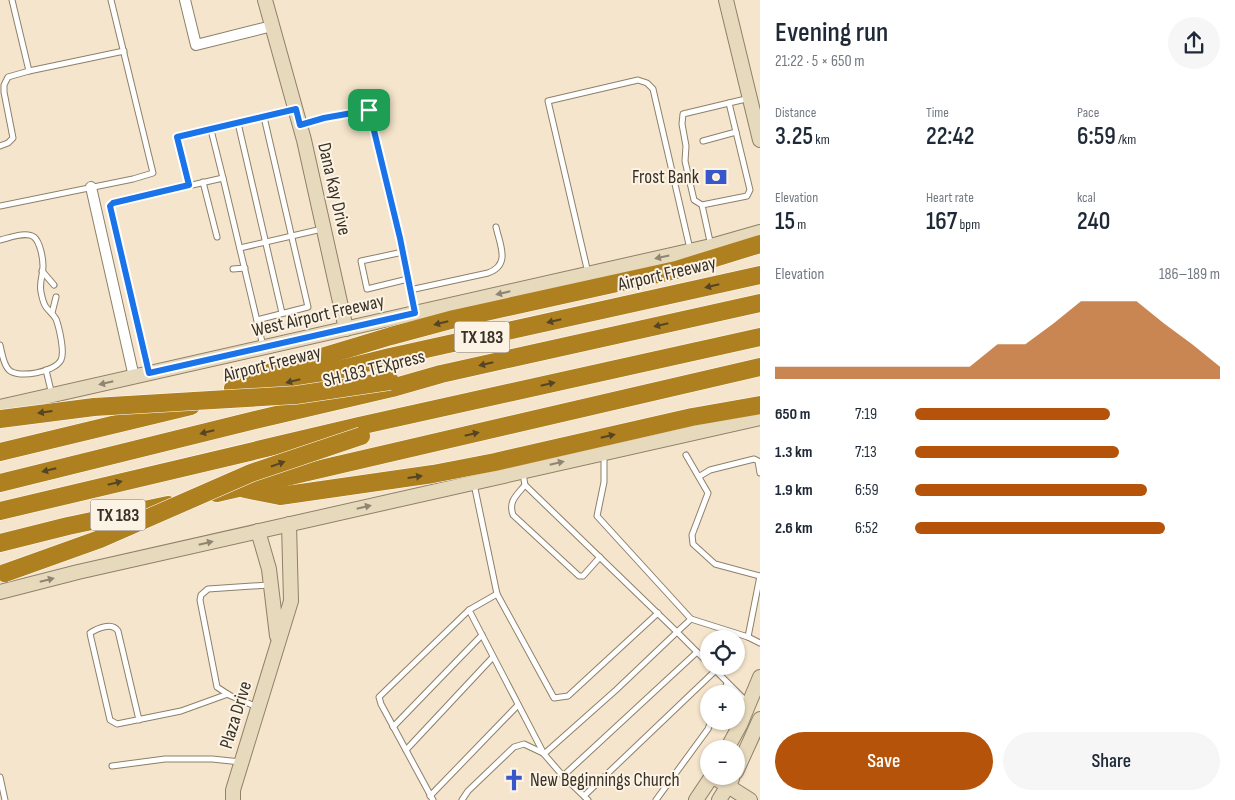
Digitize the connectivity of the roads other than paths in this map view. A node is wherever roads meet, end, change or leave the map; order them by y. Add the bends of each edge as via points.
1 (12, 0) edge
2 (111, 0) edge
3 (185, 0) edge
4 (265, 0) edge
5 (726, 0) edge
6 (272, 26) junction
7 (124, 51) junction
8 (29, 71) junction
9 (750, 98) junction
10 (729, 103) junction
11 (296, 109) junction
12 (757, 113) edge
13 (264, 117) junction
14 (238, 123) junction
15 (300, 125) junction
16 (211, 130) junction
17 (736, 132) junction
18 (760, 140) edge
19 (703, 141) dead end
20 (692, 144) dead end
21 (0, 146) edge
22 (686, 146) junction
23 (223, 178) junction
24 (203, 182) junction
25 (189, 185) junction
26 (91, 187) junction
27 (0, 206) edge
28 (702, 206) junction
29 (496, 227) dead end
30 (324, 228) junction
31 (760, 232) edge
32 (292, 236) junction
33 (217, 237) dead end
34 (0, 240) edge
35 (266, 242) junction
36 (760, 244) edge
37 (711, 246) junction
38 (240, 248) junction
39 (690, 251) junction
40 (403, 252) junction
41 (245, 268) junction
42 (233, 269) dead end
43 (42, 271) junction
44 (588, 274) junction
45 (760, 275) edge
46 (408, 280) junction
47 (54, 285) dead end
48 (410, 290) junction
49 (56, 296) dead end
50 (760, 303) edge
51 (52, 313) junction
52 (282, 313) junction
53 (415, 313) junction
54 (257, 320) junction
55 (346, 329) junction
56 (760, 337) edge
57 (0, 345) edge
58 (264, 348) junction
59 (758, 369) edge
60 (46, 370) junction
61 (149, 373) junction
62 (134, 376) junction
63 (391, 385) junction
64 (52, 395) junction
65 (205, 402) junction
66 (760, 405) edge
67 (0, 407) edge
68 (760, 418) edge
69 (0, 419) edge
70 (360, 431) junction
71 (0, 452) edge
72 (604, 452) junction
73 (686, 455) dead end
74 (522, 471) junction
75 (760, 473) edge
76 (700, 476) junction
77 (474, 482) junction
78 (0, 483) edge
79 (526, 485) junction
80 (237, 488) junction
81 (0, 511) edge
82 (289, 524) junction
83 (258, 531) junction
84 (0, 544) edge
85 (600, 558) junction
86 (3, 574) edge
87 (760, 576) edge
88 (271, 585) junction
89 (0, 592) edge
90 (498, 594) junction
91 (469, 610) junction
92 (658, 613) junction
93 (691, 618) junction
94 (676, 632) junction
95 (482, 634) junction
96 (748, 637) junction
97 (278, 641) junction
98 (760, 644) edge
99 (697, 652) junction
100 (700, 655) edge
101 (493, 657) junction
102 (704, 675) edge
103 (720, 675) edge
104 (760, 678) edge
105 (727, 683) joint
106 (228, 694) junction
107 (518, 705) junction
108 (258, 707) junction
109 (754, 707) edge
110 (139, 720) junction
111 (760, 720) edge
112 (393, 727) junction
113 (707, 730) edge
114 (733, 740) edge
115 (406, 750) junction
116 (745, 752) edge
117 (544, 754) junction
118 (241, 762) junction
119 (112, 766) dead end
120 (563, 776) junction
121 (0, 777) edge
122 (708, 785) edge
123 (729, 785) edge
124 (734, 785) edge
125 (703, 797) edge
126 (431, 798) edge
127 (586, 798) edge
128 (5, 800) edge
129 (232, 800) edge
130 (462, 800) edge
131 (656, 800) edge
132 (719, 800) edge
133 (750, 800) edge

1 - 8 lane
2 - 7 lane
3 - 6 street via 196,46
4 - 6 main road, Dana Kay Drive
5 - 9 main road
6 - 11 main road, Dana Kay Drive
7 - 8 lane
7 - 26 lane via 153,173
8 - 21 lane via 8,77 4,85 13,135 8,143
9 - 10 lane
9 - 12 main road
10 - 17 lane
10 - 22 lane via 683,114
11 - 13 lane
11 - 15 main road, Dana Kay Drive
12 - 18 main road
13 - 14 lane
13 - 32 lane
14 - 16 lane
14 - 35 lane
15 - 30 main road, Dana Kay Drive
15 - 40 lane via 369,110
16 - 23 lane
16 - 25 lane via 177,137
17 - 19 lane
17 - 28 lane via 750,190 747,196
20 - 22 lane
22 - 28 lane via 685,161 694,200
23 - 24 lane
23 - 38 lane
24 - 25 lane
24 - 33 lane
25 - 61 lane via 110,206
26 - 27 lane
26 - 62 street
28 - 37 lane
29 - 48 lane via 502,255 499,268
30 - 32 lane
30 - 55 main road, Dana Kay Drive
31 - 37 main road, West Airport Freeway
32 - 35 lane
32 - 52 lane via 308,307
34 - 43 lane via 24,235 35,238
35 - 38 lane
35 - 52 lane
36 -> 65 highway via 676,270 391,336 258,376
37 - 39 main road, West Airport Freeway
38 - 41 lane
39 -> 44 main road, West Airport Freeway
39 - 44 lane via 653,89 638,80 548,101
40 - 46 lane
40 - 46 lane via 361,261 367,289
41 - 42 lane
41 - 54 lane
43 - 47 lane
43 - 51 lane via 39,280 43,300
44 -> 53 main road, West Airport Freeway
45 -> 65 highway, Airport Freeway / TX 183 via 390,357
46 - 48 lane
48 - 53 lane
49 - 51 lane
50 -> 63 highway, SH 183 TEXpress
51 - 60 lane via 62,354 55,367
52 - 54 lane
53 - 55 main road, West Airport Freeway
54 - 58 lane
55 - 58 main road, West Airport Freeway
70 -> 56 highway via 398,418
57 - 60 lane via 8,370 16,375
58 - 61 main road, West Airport Freeway
80 -> 59 highway, TX 183
60 - 64 lane
61 - 62 main road, West Airport Freeway
62 -> 64 main road, West Airport Freeway
63 -> 69 highway, bridge via 296,395 94,407
63 -> 78 highway, SH 183 TEXpress
64 - 67 main road, West Airport Freeway
65 - 71 highway, Airport Freeway / TX 183
80 -> 66 highway via 280,496 433,474
68 - 72 main road
81 -> 70 highway via 249,451
86 -> 70 highway, bridge via 100,540
74 -> 72 main road
72 - 93 lane via 604,482 597,516
73 - 76 lane
74 - 77 main road
74 - 79 lane
75 - 76 lane via 758,462 754,460 710,470
76 - 87 lane via 708,496 692,535 693,544 715,564
82 -> 77 main road
77 - 90 lane
79 - 85 lane
79 - 85 lane via 511,502 513,515 579,576 583,576
80 - 84 highway, TX 183
82 - 83 main road
82 - 97 main road, Plaza Drive via 291,601
83 - 88 main road, Plaza Drive
89 -> 83 main road
85 - 92 lane
87 - 96 lane
88 - 97 main road, Plaza Drive
88 - 106 lane via 208,589 201,595 217,687
90 - 91 lane
90 - 92 lane via 554,698 568,696
91 - 95 lane
91 - 112 lane via 379,697
92 - 94 lane
93 - 94 lane
93 - 96 lane
94 - 99 lane
94 - 117 lane
95 - 101 lane
95 - 112 lane
96 - 98 lane
97 - 108 main road, Plaza Drive
99 - 100 lane
99 - 120 lane
101 - 107 lane
101 - 115 lane
102 - 127 lane
103 - 105 lane
104 - 109 main road
105 - 109 lane
106 - 108 lane
106 - 110 lane via 181,711
107 - 117 lane
107 - 126 lane
108 - 118 main road, Plaza Drive
109 - 114 main road
110 - 110 lane via 117,724 110,720 90,633 112,626 118,631
111 - 116 main road
112 - 115 lane
113 - 131 lane
115 - 126 lane
117 - 120 lane
117 - 130 lane via 524,744 514,747
118 - 119 lane via 165,759
118 - 129 main road, Plaza Drive
120 - 127 lane
121 - 128 lane
122 - 125 main road
123 - 132 main road
124 - 133 main road

